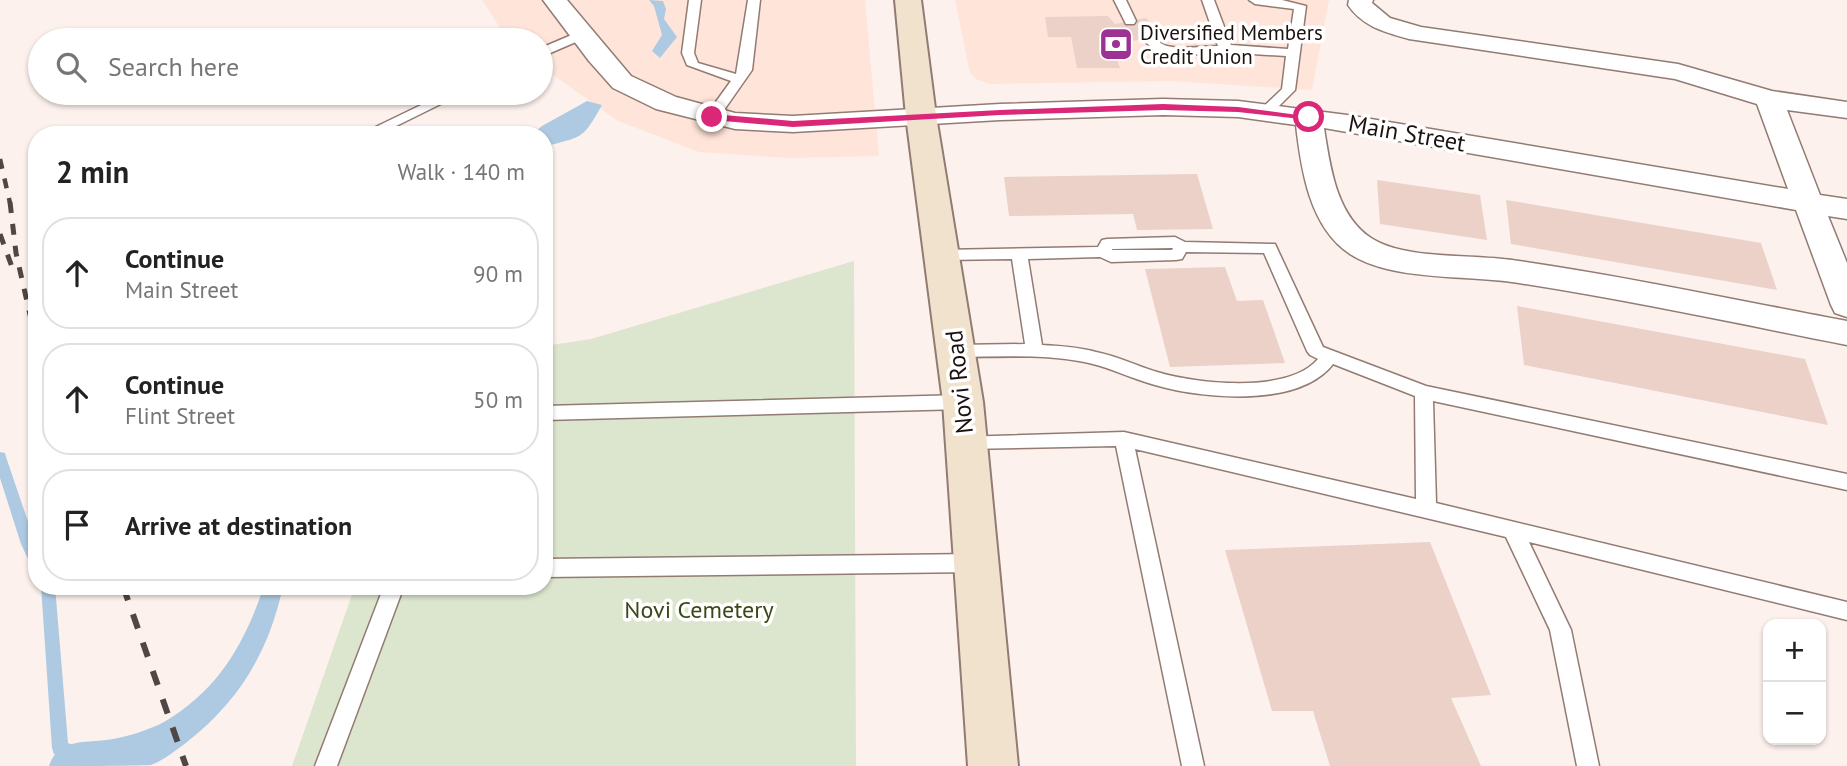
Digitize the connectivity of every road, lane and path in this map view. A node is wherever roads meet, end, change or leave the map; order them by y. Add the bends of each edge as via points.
1 (555, 0) edge
2 (695, 0) edge
3 (754, 0) edge
4 (908, 0) edge
5 (1120, 0) edge
6 (1208, 0) edge
7 (1255, 0) edge
8 (1361, 0) edge
9 (1130, 21) dead end
10 (581, 34) junction
11 (1147, 38) dead end
12 (553, 47) edge
13 (1226, 49) junction
14 (1294, 53) junction
15 (739, 79) junction
16 (1769, 99) junction
17 (430, 105) edge
18 (1847, 110) edge
19 (1265, 111) junction
20 (921, 116) junction
21 (712, 117) junction
22 (1309, 117) junction
23 (385, 126) edge
24 (1809, 203) junction
25 (1847, 209) edge
26 (1019, 254) junction
27 (943, 255) junction
28 (1847, 305) edge
29 (1847, 333) edge
30 (957, 351) junction
31 (1035, 351) junction
32 (1330, 356) junction
33 (1424, 392) junction
34 (553, 413) edge
35 (964, 422) junction
36 (1124, 439) junction
37 (1847, 482) edge
38 (1426, 509) junction
39 (1513, 530) junction
40 (977, 563) junction
41 (553, 568) edge
42 (391, 595) edge
43 (1847, 611) edge
44 (326, 766) edge
45 (993, 766) edge
46 (1193, 766) edge
47 (1588, 766) edge

1 - 10 street, Main Street
2 - 15 lane via 688,53 693,65
3 - 15 lane via 745,70
4 - 20 main road, Novi Road
5 - 9 lane
6 - 13 lane
7 - 14 lane via 1300,6
8 - 16 street via 1360,5 1381,23 1418,34 1678,72
10 - 12 lane
10 - 21 street, Main Street via 622,82 666,103
11 - 13 lane via 1161,49
13 - 14 lane
14 - 19 lane via 1288,90
15 - 21 lane
16 - 18 street
16 - 24 street
17 - 23 lane
19 - 20 street, Main Street via 1163,107
19 - 22 street, Main Street
20 - 21 street, Main Street via 793,124
20 - 27 main road, Novi Road
22 - 24 street, Main Street
22 - 29 street via 1325,195 1340,227 1361,246 1391,257 1511,271
24 - 25 street, Main Street
24 - 28 street
26 - 27 lane
26 - 31 lane
26 - 32 lane via 1103,252 1111,257 1176,255 1182,247 1269,248 1316,351
27 - 30 main road, Novi Road
30 - 31 lane
30 - 35 main road, Novi Road
31 - 32 lane via 1097,358 1159,380 1256,388 1291,383 1315,373
32 - 33 lane
33 - 37 lane
33 - 38 lane
34 - 35 lane
35 - 36 lane
35 - 40 main road, Novi Road
36 - 38 lane
36 - 46 lane
38 - 39 lane
39 - 43 lane
39 - 47 lane via 1560,629
40 - 41 lane
40 - 45 main road, Novi Road
42 - 44 lane

